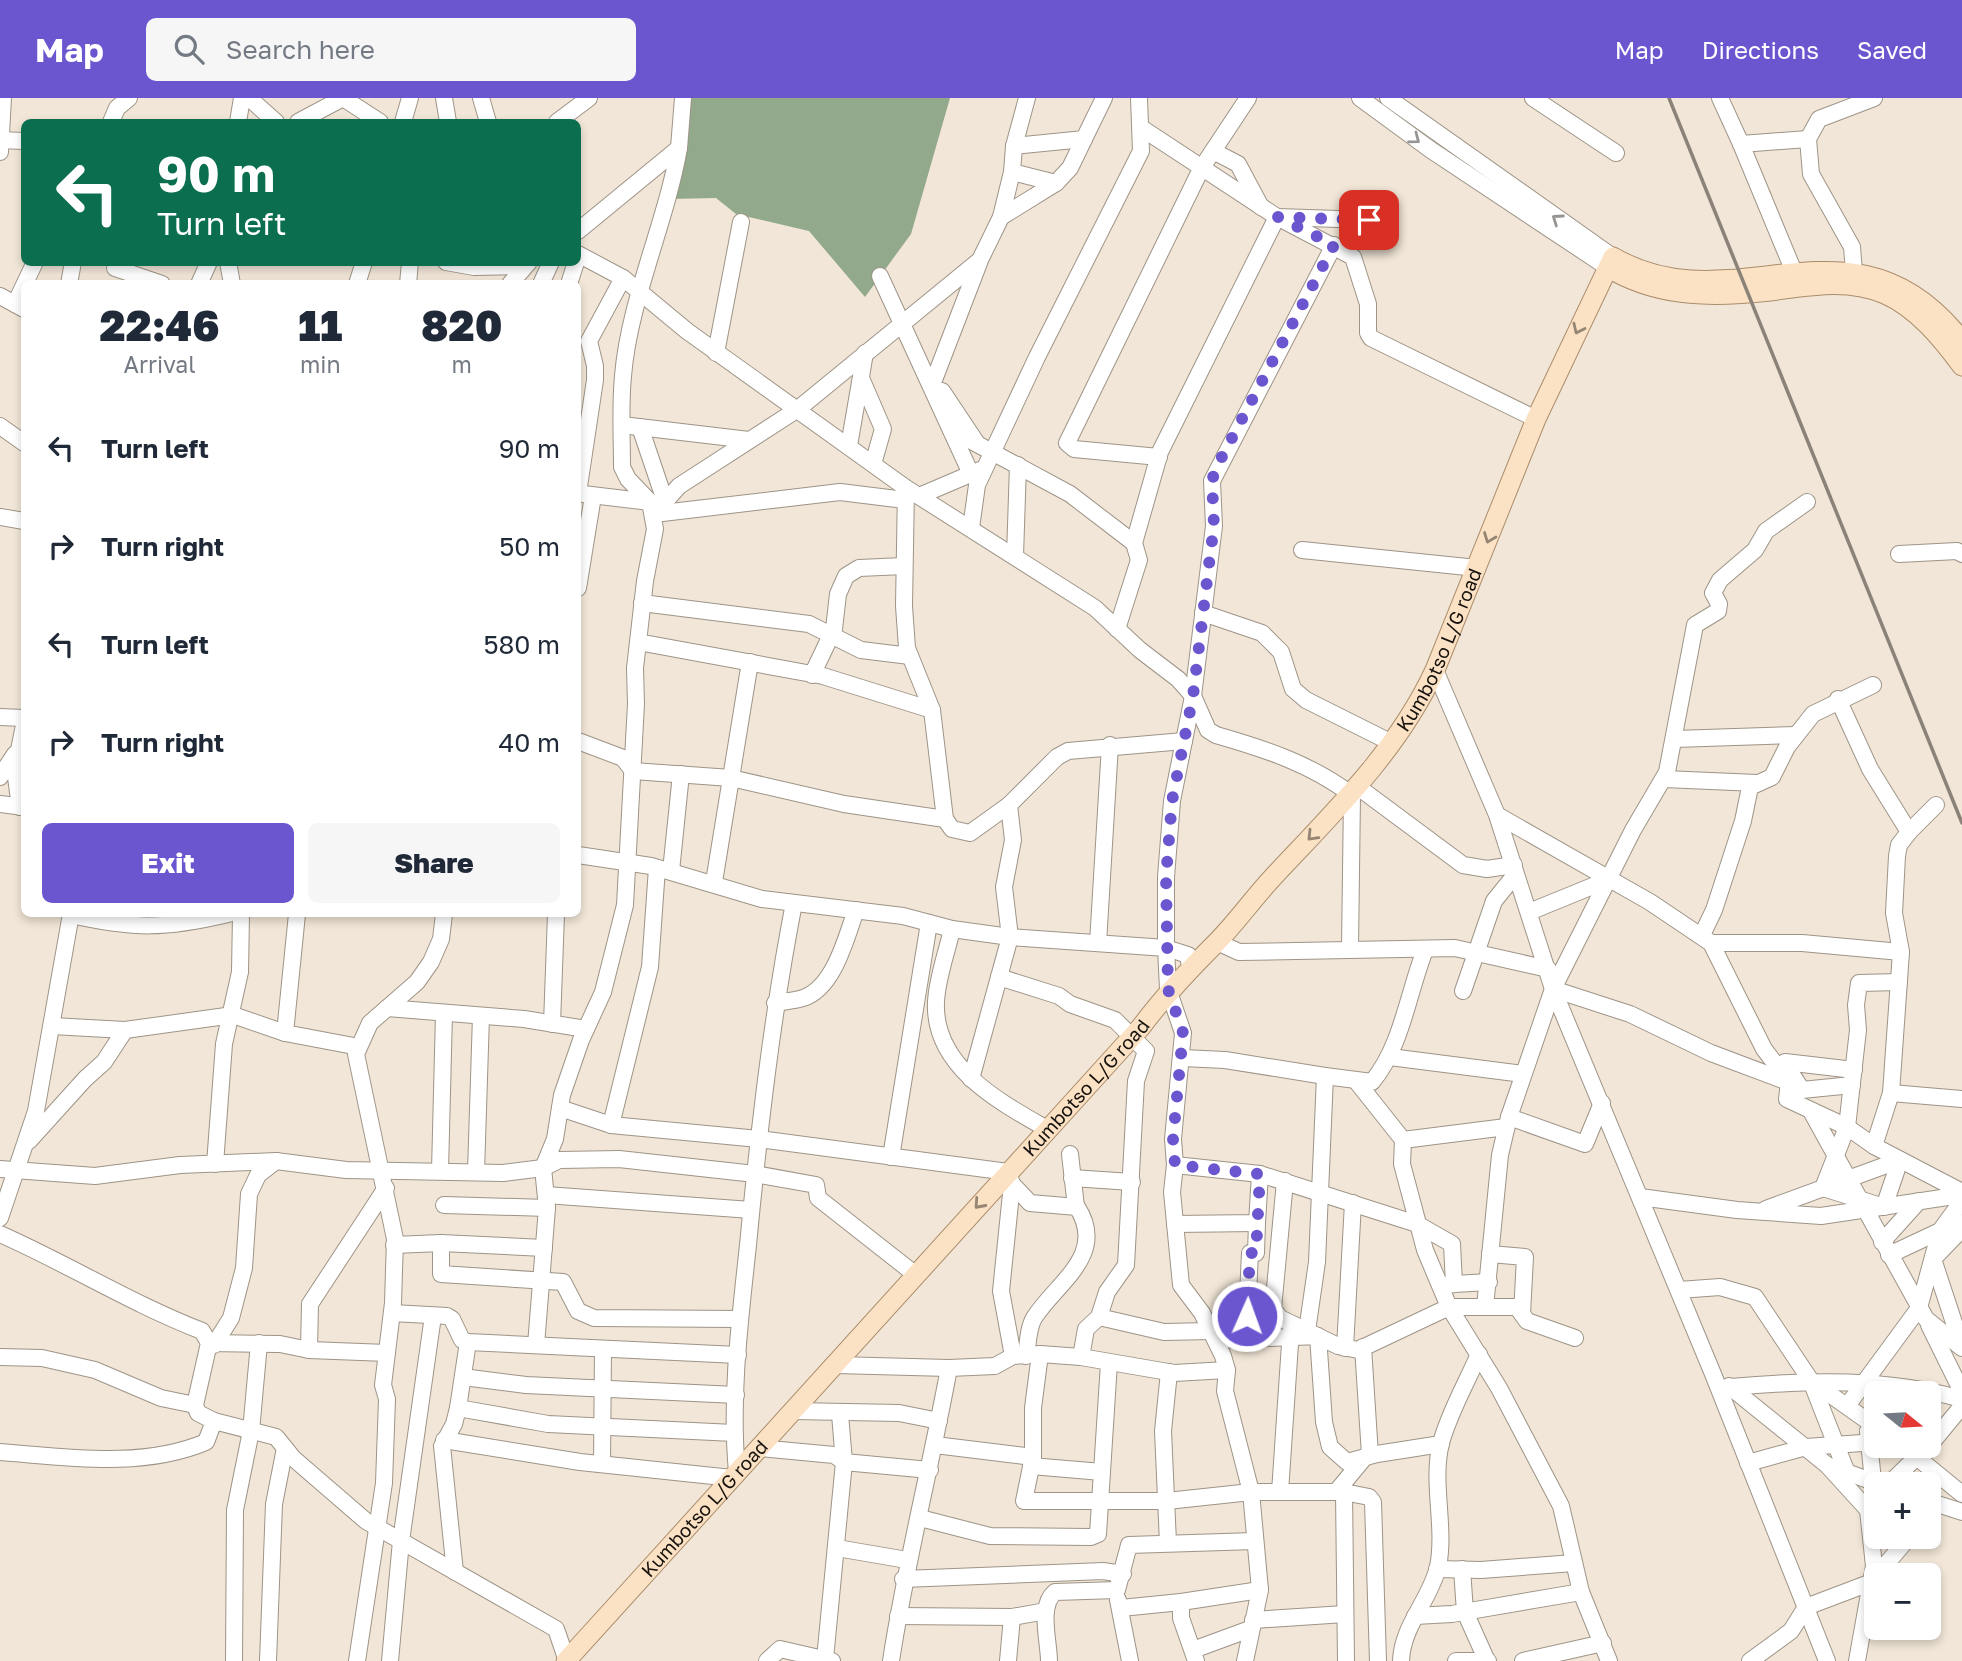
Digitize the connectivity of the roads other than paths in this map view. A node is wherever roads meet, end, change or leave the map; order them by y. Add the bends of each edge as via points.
1 (3, 98) edge
2 (128, 98) edge
3 (242, 98) edge
4 (249, 98) edge
5 (343, 98) edge
6 (410, 98) edge
7 (444, 98) edge
8 (481, 98) edge
9 (566, 98) edge
10 (589, 98) edge
11 (683, 98) edge
12 (1027, 98) edge
13 (1104, 98) edge
14 (1138, 98) edge
15 (1248, 98) edge
16 (1360, 98) edge
17 (1388, 98) edge
18 (1533, 98) edge
19 (1720, 98) edge
20 (1874, 98) edge
21 (112, 119) edge
22 (125, 119) edge
23 (238, 119) edge
24 (273, 119) edge
25 (304, 119) edge
26 (375, 119) edge
27 (403, 119) edge
28 (448, 119) edge
29 (487, 119) edge
30 (561, 119) edge
31 (563, 119) edge
32 (1143, 128) junction
33 (1084, 139) junction
34 (1808, 139) junction
35 (21, 141) edge
36 (0, 144) edge
37 (1741, 144) junction
38 (1014, 146) junction
39 (679, 148) junction
40 (1213, 151) junction
41 (1616, 153) dead end
42 (1201, 169) junction
43 (1012, 172) junction
44 (1056, 183) junction
45 (1261, 207) junction
46 (1001, 216) junction
47 (1278, 217) junction
48 (1369, 220) dead end
49 (741, 222) dead end
50 (581, 229) edge
51 (1334, 245) junction
52 (581, 259) edge
53 (980, 260) junction
54 (1610, 262) junction
55 (118, 266) edge
56 (468, 266) edge
57 (491, 266) edge
58 (1854, 272) junction
59 (880, 276) dead end
60 (623, 278) junction
61 (1798, 279) junction
62 (152, 280) edge
63 (21, 287) edge
64 (642, 292) junction
65 (13, 303) edge
66 (902, 323) junction
67 (1962, 341) edge
68 (913, 347) junction
69 (716, 352) junction
70 (866, 353) junction
71 (1962, 366) edge
72 (861, 378) junction
73 (934, 380) junction
74 (798, 409) junction
75 (1536, 419) junction
76 (622, 425) junction
77 (0, 426) edge
78 (640, 427) junction
79 (951, 430) junction
80 (749, 440) junction
81 (21, 441) edge
82 (977, 444) junction
83 (849, 446) junction
84 (1159, 457) junction
85 (873, 464) junction
86 (983, 465) junction
87 (1018, 465) junction
88 (583, 494) edge
89 (910, 495) junction
90 (1807, 502) dead end
91 (656, 506) junction
92 (0, 517) edge
93 (21, 520) edge
94 (971, 528) junction
95 (581, 532) edge
96 (1134, 543) junction
97 (1302, 550) dead end
98 (1899, 554) dead end
99 (1962, 554) edge
100 (1015, 556) junction
101 (904, 566) junction
102 (1477, 568) junction
103 (642, 603) junction
104 (1203, 613) junction
105 (1117, 629) junction
106 (831, 636) junction
107 (638, 642) junction
108 (910, 656) junction
109 (750, 662) junction
110 (1435, 670) junction
111 (812, 675) junction
112 (1873, 685) dead end
113 (1193, 696) junction
114 (1838, 699) junction
115 (932, 710) junction
116 (0, 717) edge
117 (21, 718) edge
118 (21, 736) edge
119 (1796, 736) junction
120 (1675, 739) junction
121 (1184, 741) junction
122 (581, 742) edge
123 (1392, 743) junction
124 (1110, 745) junction
125 (17, 751) junction
126 (633, 771) junction
127 (681, 774) junction
128 (0, 776) edge
129 (731, 778) junction
130 (1664, 779) junction
131 (1757, 783) junction
132 (1355, 791) junction
133 (21, 802) edge
134 (0, 804) edge
135 (1009, 805) junction
136 (1936, 805) dead end
137 (21, 807) edge
138 (1497, 815) junction
139 (945, 819) junction
140 (1909, 832) junction
141 (581, 855) edge
142 (629, 863) junction
143 (664, 869) junction
144 (1515, 870) junction
145 (1610, 879) junction
146 (714, 882) junction
147 (794, 903) junction
148 (856, 911) junction
149 (1529, 912) junction
150 (70, 917) edge
151 (83, 917) edge
152 (214, 917) edge
153 (241, 917) edge
154 (297, 917) edge
155 (444, 917) edge
156 (556, 917) edge
157 (929, 923) junction
158 (952, 929) junction
159 (1010, 937) junction
160 (1707, 939) junction
161 (1217, 942) junction
162 (1098, 943) junction
163 (1166, 948) junction
164 (1350, 949) junction
165 (1424, 950) junction
166 (1477, 951) junction
167 (1902, 952) junction
168 (1190, 967) junction
169 (1548, 969) junction
170 (999, 977) junction
171 (1899, 982) junction
172 (1168, 989) junction
173 (1553, 989) junction
174 (1463, 991) dead end
175 (775, 1003) junction
176 (387, 1008) junction
177 (444, 1013) junction
178 (233, 1015) junction
179 (481, 1016) junction
180 (552, 1024) junction
181 (52, 1027) junction
182 (586, 1029) junction
183 (125, 1030) junction
184 (285, 1033) junction
185 (1132, 1036) junction
186 (359, 1047) junction
187 (1390, 1057) junction
188 (1182, 1058) junction
189 (1523, 1074) junction
190 (1325, 1076) junction
191 (971, 1079) junction
192 (1357, 1082) junction
193 (1789, 1082) junction
194 (1891, 1093) junction
195 (1962, 1099) edge
196 (1602, 1103) junction
197 (560, 1108) junction
198 (1812, 1114) junction
199 (1508, 1122) junction
200 (611, 1125) junction
201 (1847, 1127) junction
202 (1047, 1129) junction
203 (759, 1139) junction
204 (1403, 1140) junction
205 (24, 1146) junction
206 (1874, 1146) junction
207 (1070, 1154) dead end
208 (891, 1157) junction
209 (1834, 1158) junction
210 (1900, 1160) junction
211 (276, 1161) junction
212 (215, 1164) junction
213 (1175, 1165) junction
214 (543, 1167) junction
215 (0, 1169) edge
216 (17, 1169) junction
217 (383, 1170) junction
218 (440, 1171) junction
219 (477, 1172) junction
220 (755, 1174) junction
221 (1260, 1174) junction
222 (1010, 1178) junction
223 (1072, 1178) junction
224 (1846, 1180) junction
225 (1285, 1181) junction
226 (1132, 1182) junction
227 (386, 1188) junction
228 (1823, 1188) junction
229 (1320, 1192) junction
230 (1962, 1194) edge
231 (1640, 1196) junction
232 (547, 1201) junction
233 (1919, 1201) junction
234 (1962, 1201) edge
235 (1353, 1203) junction
236 (1860, 1204) junction
237 (444, 1205) dead end
238 (1076, 1207) junction
239 (1884, 1207) junction
240 (751, 1210) junction
241 (1760, 1212) junction
242 (0, 1218) edge
243 (1257, 1223) junction
244 (1175, 1224) junction
245 (1417, 1224) junction
246 (1962, 1226) edge
247 (1940, 1231) junction
248 (0, 1234) edge
249 (440, 1243) junction
250 (1883, 1244) junction
251 (394, 1245) junction
252 (544, 1248) junction
253 (1490, 1254) junction
254 (1933, 1259) junction
255 (916, 1275) junction
256 (541, 1280) junction
257 (1489, 1282) junction
258 (1448, 1285) junction
259 (1679, 1290) junction
260 (1448, 1307) junction
261 (1485, 1307) junction
262 (392, 1313) junction
263 (1522, 1314) junction
264 (1923, 1314) junction
265 (433, 1316) junction
266 (1099, 1317) junction
267 (740, 1319) junction
268 (1291, 1331) junction
269 (1312, 1333) junction
270 (1214, 1335) junction
271 (1246, 1337) junction
272 (1575, 1338) dead end
273 (467, 1342) junction
274 (258, 1343) junction
275 (212, 1344) junction
276 (536, 1345) junction
277 (1363, 1347) junction
278 (1345, 1348) junction
279 (1962, 1348) edge
280 (603, 1349) junction
281 (309, 1350) junction
282 (387, 1353) junction
283 (1479, 1354) junction
284 (738, 1355) junction
285 (1027, 1355) junction
286 (0, 1357) edge
287 (1081, 1357) junction
288 (1110, 1363) junction
289 (836, 1365) junction
290 (950, 1368) junction
291 (1227, 1370) junction
292 (1169, 1372) junction
293 (1713, 1374) junction
294 (463, 1377) junction
295 (1811, 1381) junction
296 (1862, 1384) junction
297 (1731, 1387) junction
298 (603, 1389) junction
299 (1962, 1392) edge
300 (1864, 1393) edge
301 (736, 1395) junction
302 (1962, 1399) edge
303 (195, 1405) junction
304 (1847, 1406) junction
305 (1962, 1406) edge
306 (458, 1408) junction
307 (793, 1411) junction
308 (840, 1414) junction
309 (1864, 1418) edge
310 (214, 1421) junction
311 (939, 1421) junction
312 (603, 1427) junction
313 (1941, 1429) edge
314 (251, 1431) junction
315 (734, 1433) junction
316 (444, 1440) junction
317 (1864, 1443) edge
318 (1441, 1444) junction
319 (935, 1445) junction
320 (1837, 1446) junction
321 (1806, 1447) junction
322 (285, 1448) junction
323 (759, 1448) junction
324 (0, 1452) edge
325 (1368, 1456) junction
326 (1916, 1458) edge
327 (1920, 1458) edge
328 (844, 1462) junction
329 (1032, 1462) junction
330 (1748, 1463) junction
331 (602, 1464) junction
332 (1827, 1465) junction
333 (930, 1470) junction
334 (1101, 1472) junction
335 (1901, 1472) edge
336 (1847, 1473) junction
337 (735, 1475) junction
338 (1864, 1479) edge
339 (1251, 1492) junction
340 (1280, 1492) junction
341 (1340, 1492) junction
342 (1962, 1494) edge
343 (1167, 1500) junction
344 (1099, 1501) junction
345 (1941, 1508) edge
346 (1962, 1512) edge
347 (920, 1518) junction
348 (376, 1527) junction
349 (401, 1541) junction
350 (1255, 1541) junction
351 (1168, 1543) junction
352 (837, 1548) junction
353 (1899, 1549) edge
354 (907, 1560) junction
355 (1574, 1563) junction
356 (1874, 1563) edge
357 (1888, 1563) edge
358 (1437, 1569) junction
359 (1462, 1569) junction
360 (455, 1572) junction
361 (1123, 1574) junction
362 (903, 1579) junction
363 (1864, 1582) edge
364 (1260, 1590) junction
365 (1114, 1592) junction
366 (1581, 1592) junction
367 (1181, 1602) junction
368 (1806, 1606) junction
369 (1121, 1608) junction
370 (1046, 1611) junction
371 (1465, 1612) junction
372 (1345, 1614) junction
373 (898, 1616) junction
374 (1415, 1616) junction
375 (1012, 1617) junction
376 (1252, 1625) junction
377 (1864, 1629) edge
378 (1603, 1643) junction
379 (1195, 1655) edge
380 (829, 1660) edge
381 (234, 1661) edge
382 (268, 1661) edge
383 (357, 1661) edge
384 (390, 1661) edge
385 (567, 1661) edge
386 (767, 1661) edge
387 (891, 1661) edge
388 (1008, 1661) edge
389 (1049, 1661) edge
390 (1130, 1661) edge
391 (1245, 1661) edge
392 (1346, 1661) edge
393 (1378, 1661) edge
394 (1401, 1661) edge
395 (1456, 1661) edge
396 (1487, 1661) edge
397 (1522, 1661) edge
398 (1609, 1661) edge
399 (1750, 1661) edge
400 (1828, 1661) edge
401 (1857, 1661) edge

1 - 36 street
2 - 21 street
2 - 22 street
3 - 23 street
4 - 24 street
5 - 25 street
5 - 26 street
6 - 27 street
7 - 28 street
8 - 29 street
9 - 30 street
10 - 31 street
11 - 39 street
12 - 38 street
13 - 33 street
14 - 32 street
15 - 40 street
16 -> 54 street via 1431,150
54 -> 17 street
18 - 41 street
19 - 37 street
20 - 34 street via 1819,119
32 - 42 street
32 - 86 street via 1136,162
33 - 38 street
33 - 44 street via 1070,168
34 - 37 street
34 - 58 street via 1811,174 1852,247
35 - 36 street
37 - 61 street
38 - 43 street
39 - 50 street
39 - 64 street
40 - 42 street
40 - 45 street via 1238,164
42 - 45 street
42 - 84 street via 1067,443 1074,449
43 - 44 street
43 - 46 street
44 - 46 street
45 - 47 street
46 - 53 street
47 - 48 street
47 - 51 street
47 - 84 street
49 - 69 street
51 - 75 street via 1358,266 1371,338
51 - 104 street via 1215,470 1214,526
52 - 60 street
53 - 66 street
53 - 73 street
54 - 61 main road via 1640,283 1704,296
54 -> 75 main road, Kumbotso L/G road
55 - 62 street
56 - 57 street
58 - 61 main road
58 - 67 main road via 1896,284 1927,304
59 - 66 street
60 - 64 street
60 - 88 street via 589,341 595,380
61 - 71 main road via 1887,295 1919,317
63 - 65 street
64 - 69 street
64 - 76 street via 623,375
66 - 68 street
66 - 70 street
68 - 73 street
68 - 79 street
69 - 74 street
70 - 72 street
70 - 74 street
72 - 83 street
72 - 85 street via 883,429
73 - 82 street
74 - 80 street
74 - 83 street
75 -> 102 main road, Kumbotso L/G road
76 - 78 street
76 - 91 street via 624,473
77 - 81 street
78 - 80 street
78 - 91 street
79 - 82 street
79 - 86 street
80 - 91 street via 678,486
82 - 86 street
83 - 85 street
84 - 96 street
85 - 89 street
86 - 87 street
86 - 89 street
86 - 94 street
87 - 96 street via 1070,494
87 - 100 street
88 - 91 street
88 - 95 street
89 - 91 street via 840,492
89 - 94 street
89 - 101 street
90 - 120 street via 1771,527 1755,550 1715,587 1716,614 1695,625
91 - 103 street
92 - 93 street
94 - 100 street
96 - 105 street via 1139,560
97 - 102 street
98 - 99 street
100 - 105 street via 1095,608
101 - 106 street via 859,568 846,576
101 - 108 street
102 - 110 main road, Kumbotso L/G road
103 - 106 street via 809,624
103 - 107 street
104 - 113 street
104 - 123 street via 1262,633 1282,652 1293,689
105 - 113 street
106 - 108 street via 861,650
106 - 111 street
107 - 109 street
107 - 126 street
108 - 115 street
109 - 111 street
109 - 129 street
110 - 123 main road, Kumbotso L/G road
110 - 138 street
111 - 115 street
112 - 114 street
113 - 121 street
113 - 132 street via 1204,723 1216,735 1278,754
114 - 119 street via 1813,714
114 - 140 street via 1871,769
115 - 139 street
116 - 117 street
118 - 125 street
119 - 120 street
119 - 131 street via 1772,777
120 - 130 street
121 - 124 street
121 - 163 street via 1172,801
122 - 126 street via 623,758
123 - 132 main road, Kumbotso L/G road
124 - 135 street via 1057,757
124 - 162 street
125 - 128 street
125 - 133 street
126 - 127 street
126 - 142 street
127 - 129 street
127 - 143 street
129 - 139 street via 844,804
129 - 146 street
130 - 131 street
130 - 145 street
131 - 160 street via 1750,788
132 - 144 street via 1463,865
132 -> 161 main road, Kumbotso L/G road
132 - 164 street
134 - 137 street
135 - 139 street via 970,833 952,829
135 - 159 street via 1013,840 1004,887
136 - 140 street
138 - 144 street
138 - 145 street
140 - 167 street via 1899,845 1894,890
141 - 142 street
142 - 143 street
142 - 182 street via 612,960
143 - 146 street
143 - 200 street via 650,967
144 - 149 street
144 - 166 street via 1494,901
145 - 149 street
145 - 160 street
145 - 173 street
146 - 147 street
147 - 148 street
147 - 175 street
148 - 157 street
148 - 175 street via 839,954 816,989 804,998
149 - 169 street
150 - 181 street
151 - 152 street via 166,927
153 - 178 street via 240,972
154 - 184 street
155 - 176 street via 432,962
156 - 180 street
157 - 158 street
157 - 208 street
158 - 159 street
158 - 191 street via 936,1019 942,1037
159 - 162 street
159 - 170 street
160 - 167 street
160 - 193 street via 1764,1049
161 - 164 street via 1239,952
161 - 168 main road, Kumbotso L/G road
162 - 163 street
163 - 168 street via 1188,955
163 - 172 street
164 - 165 street
165 - 166 street
165 - 187 street
166 - 169 street
166 - 174 street
167 - 171 street
168 - 172 main road, Kumbotso L/G road
169 - 173 street
170 - 185 street via 1115,1020
170 - 191 street
171 - 194 street
171 - 201 street via 1859,983
172 - 185 main road, Kumbotso L/G road
172 - 188 street via 1183,1033
173 - 189 street
173 - 193 street via 1630,1014 1710,1053
173 - 196 street
175 - 203 street
176 - 177 street
176 - 186 street via 370,1023
177 - 179 street
177 - 218 street
178 - 183 street
178 - 184 street
178 - 212 street via 224,1044
179 - 180 street
179 - 219 street
180 - 182 street
181 - 183 street
181 - 205 street via 36,1111
182 - 197 street
183 - 205 street via 104,1062
184 - 186 street
185 - 202 main road, Kumbotso L/G road
185 - 226 street via 1146,1051 1136,1081
186 - 217 street via 357,1068
187 - 189 street
187 - 192 street via 1372,1082
188 - 190 street via 1224,1059
188 - 213 street via 1173,1139
189 - 199 street
190 - 192 street
190 - 229 street
191 - 202 street
192 - 204 street
193 - 198 street via 1787,1100
194 - 195 street
194 - 206 street
196 - 199 street via 1585,1144
196 - 231 street
197 - 200 street
197 - 214 street via 555,1139
198 - 201 street
198 - 209 street
199 - 204 street
199 - 253 street
200 - 203 street
201 - 206 street
201 - 209 street
202 - 222 main road, Kumbotso L/G road
203 - 208 street
203 - 220 street
204 - 245 street via 1402,1164
205 - 216 street
206 - 210 street
207 - 223 street
208 - 222 street
209 - 224 street
209 - 228 street
210 - 224 street
210 - 230 street
210 - 239 street
211 - 212 street
211 - 217 street
211 - 275 street via 258,1175 249,1194 244,1268 231,1318
212 - 216 street via 95,1176
213 - 221 street
213 - 244 street
214 - 219 street
214 - 220 street via 559,1160 619,1159
214 - 232 street
215 - 216 street
216 - 242 street
217 - 218 street
217 - 227 street
218 - 219 street
220 - 240 street
220 - 255 street via 816,1185 818,1198
221 - 225 street
221 - 243 street
222 - 238 street via 1030,1203
222 -> 255 main road, Kumbotso L/G road
222 - 285 street via 1001,1292
223 - 226 street
223 - 238 street
224 - 228 street
224 - 236 street
225 - 229 street
225 - 268 street via 1273,1309
226 - 266 street via 1126,1265 1107,1292
227 - 251 street
227 - 281 street via 310,1304
228 - 236 street
228 - 241 street
229 - 235 street
229 - 269 street
230 - 233 street
231 - 241 street
231 - 259 street
232 - 237 street
232 - 240 street
232 - 252 street
233 - 239 street
233 - 250 street
234 - 247 street
235 - 245 street
235 - 278 street
236 - 239 street
236 - 241 street via 1821,1216
236 - 250 street
238 - 285 street via 1085,1219 1087,1235 1082,1256 1032,1321
239 - 250 street
240 - 267 street
243 - 244 street
243 - 271 street via 1256,1253 1250,1253
244 - 270 street via 1181,1286
245 - 258 street
245 - 258 street via 1452,1244
246 - 247 street
246 - 254 street
247 - 250 street
247 - 254 street
248 - 275 street via 202,1331
249 - 251 street
249 - 252 street
249 - 256 street via 441,1274
250 - 264 street
251 - 262 street
252 - 256 street
253 - 257 street
253 - 263 street via 1525,1257
254 - 264 street
254 - 279 street
255 - 289 main road, Kumbotso L/G road
256 - 267 street via 566,1284 578,1311 594,1318
256 - 276 street
257 - 258 street
257 - 261 street
258 - 260 street
259 - 293 street
259 - 295 street via 1720,1287 1755,1297
260 - 261 street
260 - 277 street
260 - 283 street
261 - 263 street via 1517,1307
262 - 265 street
262 - 282 street
263 - 272 street via 1527,1321
264 - 279 street
264 - 296 street
264 - 299 street
265 - 273 street via 452,1319
265 - 349 street
266 - 270 street via 1164,1332
266 - 287 street via 1086,1329
267 - 284 street
268 - 269 street
268 - 271 street
268 - 340 street
269 - 278 street
269 - 325 street via 1330,1447 1347,1462
270 - 271 street
270 - 291 street
273 - 276 street
273 - 294 street
274 - 275 street
274 - 281 street
274 - 314 street
275 - 303 street
276 - 280 street
277 - 278 street
277 - 325 street
280 - 284 street
280 - 298 street
281 - 282 street
282 - 348 street via 384,1483
283 - 318 street
283 - 355 street via 1561,1506
284 - 301 street
285 - 287 street
285 - 290 street via 995,1366
285 - 329 street via 1033,1408
286 - 303 street via 42,1358 94,1370 161,1398
287 - 288 street
288 - 292 street
288 - 334 street
289 - 290 street
289 - 307 main road, Kumbotso L/G road
290 - 311 street
291 - 292 street
291 - 339 street via 1226,1391
292 - 343 street via 1163,1431
293 - 297 street
293 - 330 street
294 - 298 street
294 - 306 street
295 - 296 street
295 - 297 street
295 - 304 street
295 - 320 street
296 - 300 street
296 - 302 street via 1925,1389
296 - 304 street
297 - 321 street
298 - 301 street
298 - 312 street
301 - 315 street
303 - 310 street via 198,1413
304 - 309 street
305 - 313 street
306 - 312 street via 548,1424
306 - 316 street
307 - 308 street
307 - 323 main road, Kumbotso L/G road
308 - 311 street via 899,1413
308 - 328 street
310 - 314 street
310 - 324 street via 206,1442 151,1458 49,1458
311 - 319 street
312 - 315 street
312 - 331 street
314 - 322 street via 276,1437
314 - 381 street via 235,1510
315 - 337 street
316 - 331 street
316 - 360 street via 442,1463
317 - 320 street
318 - 325 street
318 - 358 street
319 - 329 street
319 - 333 street
320 - 321 street
320 - 336 street
321 - 330 street
321 - 332 street
322 - 348 street
322 - 382 street via 274,1504
323 - 328 street via 834,1455
323 - 337 main road, Kumbotso L/G road
325 - 341 street
326 - 335 street
327 - 342 street
328 - 333 street
328 - 352 street
329 - 334 street
329 - 344 street via 1024,1496 1027,1503
330 - 368 street
331 - 337 street
332 - 336 street
332 - 356 street via 1868,1510
333 - 347 street
334 - 344 street
336 - 338 street
337 - 385 main road, Kumbotso L/G road
339 - 340 street
339 - 343 street
339 - 350 street
340 - 341 street
341 - 372 street
341 - 393 street via 1369,1497 1373,1502
343 - 344 street
343 - 351 street
344 - 347 street via 1098,1534 1091,1537 990,1536
345 - 346 street
347 - 354 street
348 - 349 street
348 - 383 street
349 - 360 street
349 - 384 street
350 - 351 street
350 - 364 street
351 - 361 street via 1129,1545
352 - 354 street
352 - 380 street
353 - 357 street
354 - 362 street
355 - 359 street
355 - 366 street
358 - 359 street
358 - 374 street
359 - 371 street
360 - 385 street via 556,1629
361 - 362 street
361 - 365 street
362 - 373 street
363 - 368 street
364 - 367 street
364 - 376 street
365 - 369 street
365 - 370 street via 1055,1592
366 - 371 street
366 - 378 street
367 - 369 street
367 - 379 street via 1181,1618
368 - 399 street via 1791,1631
368 - 400 street
369 - 390 street
370 - 375 street
370 - 389 street
371 - 374 street
371 - 396 street
372 - 376 street
372 - 392 street
373 - 375 street
373 - 387 street
374 - 394 street
375 - 388 street
376 - 379 street
376 - 391 street
377 - 401 street
378 - 397 street
378 - 398 street
380 - 386 street via 778,1650
395 - 396 street

